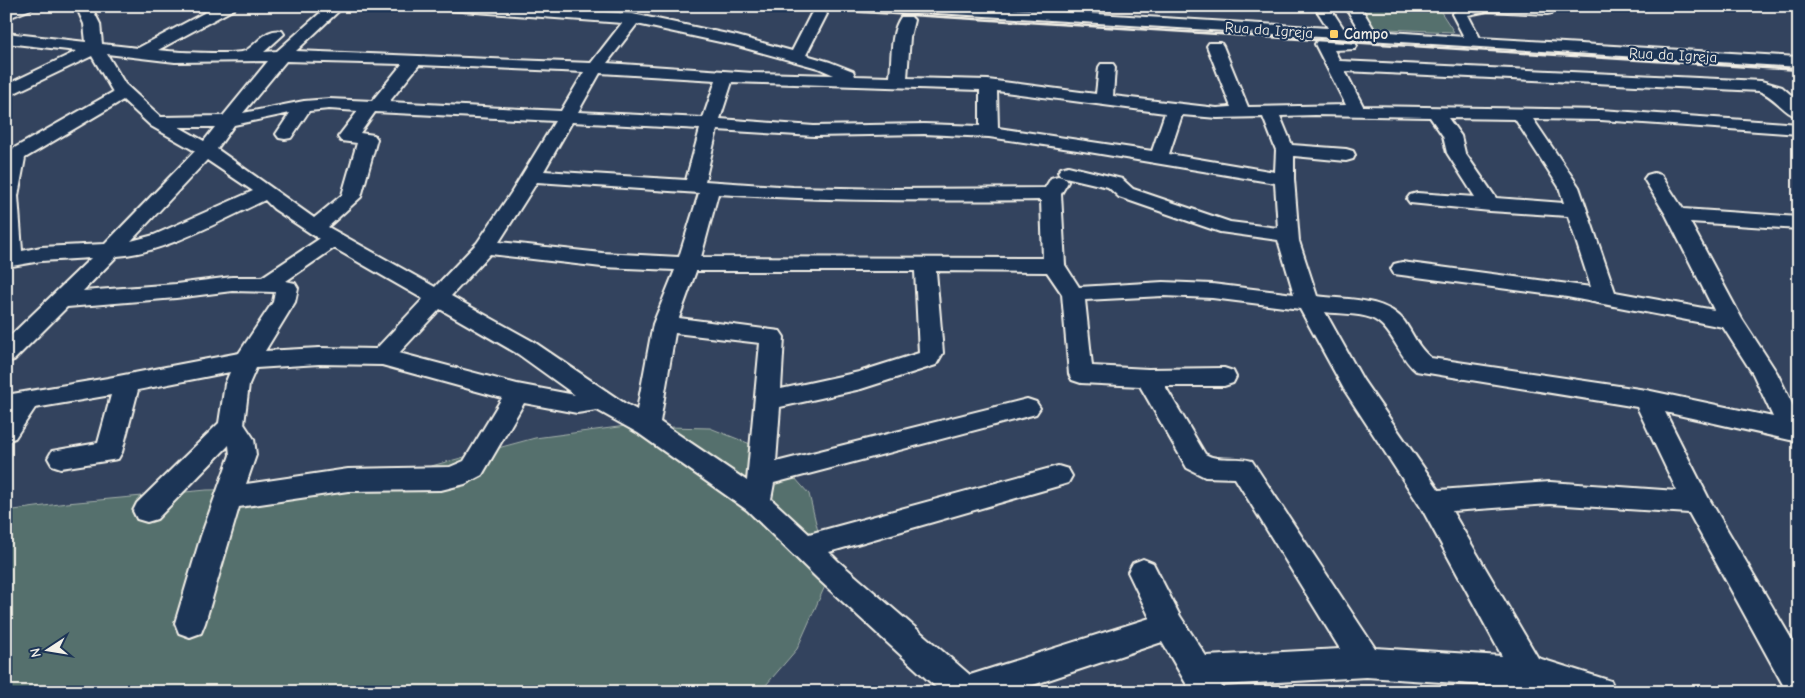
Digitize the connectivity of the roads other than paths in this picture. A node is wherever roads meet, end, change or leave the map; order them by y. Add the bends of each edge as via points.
1 (26, 6) edge
2 (83, 6) edge
3 (229, 6) edge
4 (337, 6) edge
5 (448, 6) edge
6 (1321, 6) edge
7 (1352, 6) edge
8 (1547, 10) dead end
9 (886, 13) edge
10 (819, 14) dead end
11 (6, 15) edge
12 (633, 19) junction
13 (906, 20) junction
14 (276, 34) dead end
15 (1137, 34) dead end
16 (1339, 34) junction
17 (1370, 36) junction
18 (6, 38) edge
19 (1475, 43) junction
20 (1215, 46) dead end
21 (95, 48) junction
22 (139, 54) junction
23 (283, 56) junction
24 (247, 57) junction
25 (797, 57) junction
26 (414, 60) junction
27 (1799, 62) edge
28 (1334, 66) junction
29 (1107, 67) dead end
30 (595, 68) junction
31 (726, 75) junction
32 (1799, 75) edge
33 (860, 81) junction
34 (898, 83) junction
35 (988, 85) junction
36 (6, 92) edge
37 (123, 93) junction
38 (1104, 100) junction
39 (304, 106) junction
40 (373, 107) junction
41 (1174, 110) junction
42 (1269, 110) junction
43 (1358, 112) junction
44 (1436, 112) junction
45 (1799, 112) edge
46 (1242, 113) junction
47 (1521, 114) junction
48 (567, 116) junction
49 (230, 121) junction
50 (157, 122) junction
51 (710, 124) junction
52 (1799, 130) edge
53 (989, 132) junction
54 (285, 134) dead end
55 (1077, 144) junction
56 (206, 150) junction
57 (1285, 150) junction
58 (1346, 155) dead end
59 (11, 156) edge
60 (1159, 158) junction
61 (1068, 172) junction
62 (531, 176) junction
63 (1284, 179) junction
64 (1654, 179) dead end
65 (702, 186) junction
66 (267, 192) junction
67 (1050, 194) junction
68 (1417, 199) dead end
69 (1490, 204) junction
70 (1576, 210) junction
71 (1676, 215) junction
72 (8, 218) edge
73 (1799, 223) edge
74 (324, 233) junction
75 (1288, 235) junction
76 (485, 248) junction
77 (110, 250) junction
78 (9, 259) edge
79 (688, 264) junction
80 (925, 264) junction
81 (1054, 265) junction
82 (1402, 269) dead end
83 (266, 284) junction
84 (1073, 294) junction
85 (438, 298) junction
86 (1606, 298) junction
87 (61, 300) junction
88 (1308, 302) junction
89 (1730, 321) junction
90 (665, 324) junction
91 (6, 354) edge
92 (382, 357) junction
93 (247, 360) junction
94 (1224, 377) dead end
95 (1148, 378) junction
96 (127, 383) junction
97 (517, 393) junction
98 (602, 400) junction
99 (1646, 400) junction
100 (767, 401) junction
101 (17, 402) edge
102 (1027, 408) dead end
103 (647, 426) junction
104 (231, 427) junction
105 (6, 431) edge
106 (1795, 431) edge
107 (61, 458) dead end
108 (762, 476) junction
109 (1058, 476) dead end
110 (228, 498) junction
111 (1432, 501) junction
112 (757, 502) junction
113 (1697, 503) junction
114 (147, 511) dead end
115 (804, 547) junction
116 (1143, 572) dead end
117 (190, 623) dead end
118 (1170, 626) junction
119 (1366, 662) junction
120 (1512, 678) edge
121 (1203, 681) edge
122 (1799, 684) edge
123 (965, 692) edge
124 (1599, 692) edge

1 - 11 street
2 - 21 street via 92,24
3 - 22 street
4 - 23 street
5 - 12 street
6 - 16 street
7 - 17 street
8 - 19 street via 1477,7 1464,10 1460,14 1461,19
9 - 13 street
9 - 16 street, Rua da Igreja
10 - 25 street
12 - 25 street
12 - 30 street
13 - 15 street
13 - 34 street
14 - 24 street
16 - 17 street, Rua da Igreja
17 - 19 street, Rua da Igreja
18 - 21 street
19 - 27 street, Rua da Igreja
20 - 46 street
21 - 22 street
21 - 36 street
21 - 37 street
22 - 24 street
23 - 24 street
23 - 26 street
23 - 49 street via 253,88
25 - 33 street
26 - 30 street
26 - 40 street
28 - 32 street, Rua da Igreja via 1323,44
28 - 43 street
28 - 45 street via 1761,86 1776,91
29 - 38 street
30 - 31 street
30 - 48 street
31 - 33 street
31 - 51 street
33 - 34 street
34 - 35 street
35 - 38 street
35 - 53 street
37 - 50 street
37 - 59 street
38 - 41 street
39 - 40 street
39 - 49 street
39 - 54 street
40 - 48 street
40 - 74 street via 346,137 368,139 351,197
41 - 46 street
41 - 60 street
42 - 43 street
42 - 46 street
42 - 57 street
43 - 44 street
44 - 47 street
44 - 69 street via 1452,136 1456,153
47 - 52 street via 1633,116
47 - 70 street via 1569,187
48 - 51 street
48 - 62 street
49 - 50 street
49 - 56 street
50 - 56 street
51 - 53 street via 840,132 924,129
51 - 65 street
53 - 55 street
55 - 60 street
55 - 61 street
56 - 66 street
56 - 77 street
57 - 58 street
57 - 63 street
59 - 72 street
60 - 63 street
61 - 67 street
61 - 75 street via 1115,183 1126,193 1212,224
62 - 65 street
62 - 76 street
63 - 75 street
64 - 71 street
65 - 67 street via 749,191 889,195
65 - 79 street
66 - 74 street
66 - 77 street via 161,239
67 - 81 street
68 - 69 street
69 - 70 street
70 - 86 street
71 - 73 street
71 - 89 street
72 - 78 street
74 - 83 street
74 - 85 street
75 - 88 street
76 - 79 street via 602,260
76 - 85 street
77 - 78 street
77 - 87 street
79 - 80 street
79 - 90 street
80 - 81 street
80 - 100 street via 931,353 928,359 860,380
81 - 84 street
82 - 86 street
83 - 87 street via 216,285
83 - 93 street via 286,288 284,302
84 - 88 street via 1163,289
84 - 95 street via 1081,374
85 - 92 street
85 - 98 street via 526,348
86 - 89 street
87 - 91 street
88 - 99 street via 1371,310 1383,315 1392,323 1413,356 1425,365
88 - 111 street via 1354,385
89 - 106 street via 1765,373
90 - 100 street via 772,337
90 - 103 street
92 - 93 street
92 - 97 street
93 - 96 street
93 - 104 street via 237,384
94 - 95 street
95 - 119 street via 1196,461 1205,467 1244,468
96 - 101 street
96 - 107 street via 109,452
97 - 98 street via 577,404
97 - 110 street via 473,468 455,477 348,480
98 - 103 street
99 - 106 street
99 - 113 street
100 - 108 street
101 - 105 street
102 - 108 street
103 - 112 street
104 - 110 street via 243,443 243,455
104 - 114 street
108 - 112 street
109 - 115 street
110 - 117 street
111 - 113 street via 1550,493
111 - 120 street
112 - 115 street
113 - 122 street
115 - 123 street
116 - 118 street
118 - 121 street
118 - 123 street
119 - 120 street
119 - 121 street
120 - 124 street

